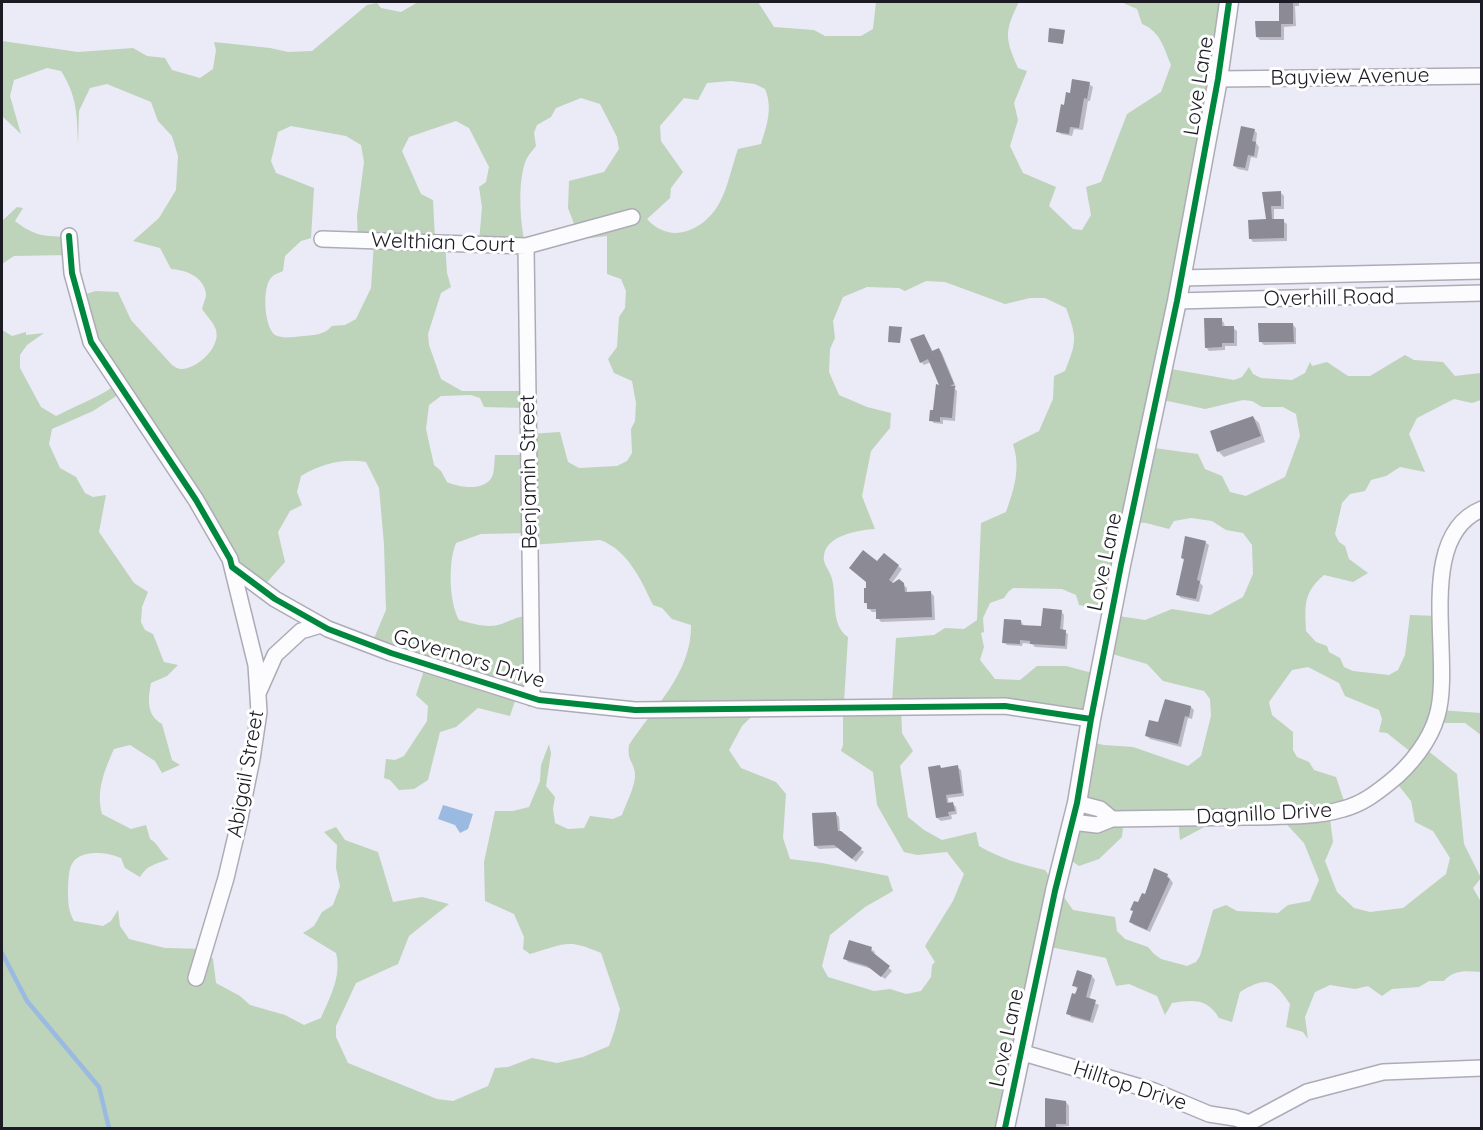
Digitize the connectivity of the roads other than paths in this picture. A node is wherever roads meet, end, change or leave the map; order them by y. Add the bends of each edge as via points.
1 (1229, 2) edge
2 (1482, 76) edge
3 (1218, 79) junction
4 (632, 217) dead end
5 (69, 236) dead end
6 (322, 239) dead end
7 (526, 246) junction
8 (1482, 271) edge
9 (1181, 278) junction
10 (1482, 293) edge
11 (1177, 301) junction
12 (1482, 509) edge
13 (232, 567) junction
14 (321, 625) junction
15 (258, 693) junction
16 (532, 698) junction
17 (1090, 719) junction
18 (1077, 803) junction
19 (1112, 819) junction
20 (1072, 822) junction
21 (196, 978) dead end
22 (1020, 1052) junction
23 (1482, 1068) edge
24 (1247, 1126) edge
25 (1005, 1128) edge

1 - 3 street, Love Lane
2 - 3 street, Bayview Avenue
3 - 9 street, Love Lane
4 - 7 street, Welthian Court
5 - 13 street, Governors Drive via 72,273 91,342 196,500
6 - 7 street, Welthian Court
7 - 16 street, Benjamin Street
8 - 9 street, Overhill Road
9 - 11 street, Love Lane
10 - 11 street, Overhill Road
11 - 17 street, Love Lane
12 - 19 street, Dagnillo Drive via 1451,536 1444,556 1440,594 1442,690 1437,716 1427,740 1402,773 1367,801 1342,810 1304,816
13 - 14 street, Governors Drive via 275,599
13 - 15 street, Abigail Street via 256,665
14 - 15 street via 301,631 275,655
14 - 16 street, Governors Drive via 391,653
15 - 21 street, Abigail Street via 259,712 239,823
16 - 17 street, Governors Drive via 635,710 1005,706
17 - 18 street, Love Lane
18 - 19 street, Dagnillo Drive via 1100,809
18 - 20 street, Love Lane
19 - 20 street, Dagnillo Drive via 1097,825
20 - 22 street, Love Lane
22 - 24 street, Hilltop Drive via 1154,1091 1209,1114 1236,1118
22 - 25 street, Love Lane
23 - 24 street, Hilltop Drive via 1383,1072 1307,1092

